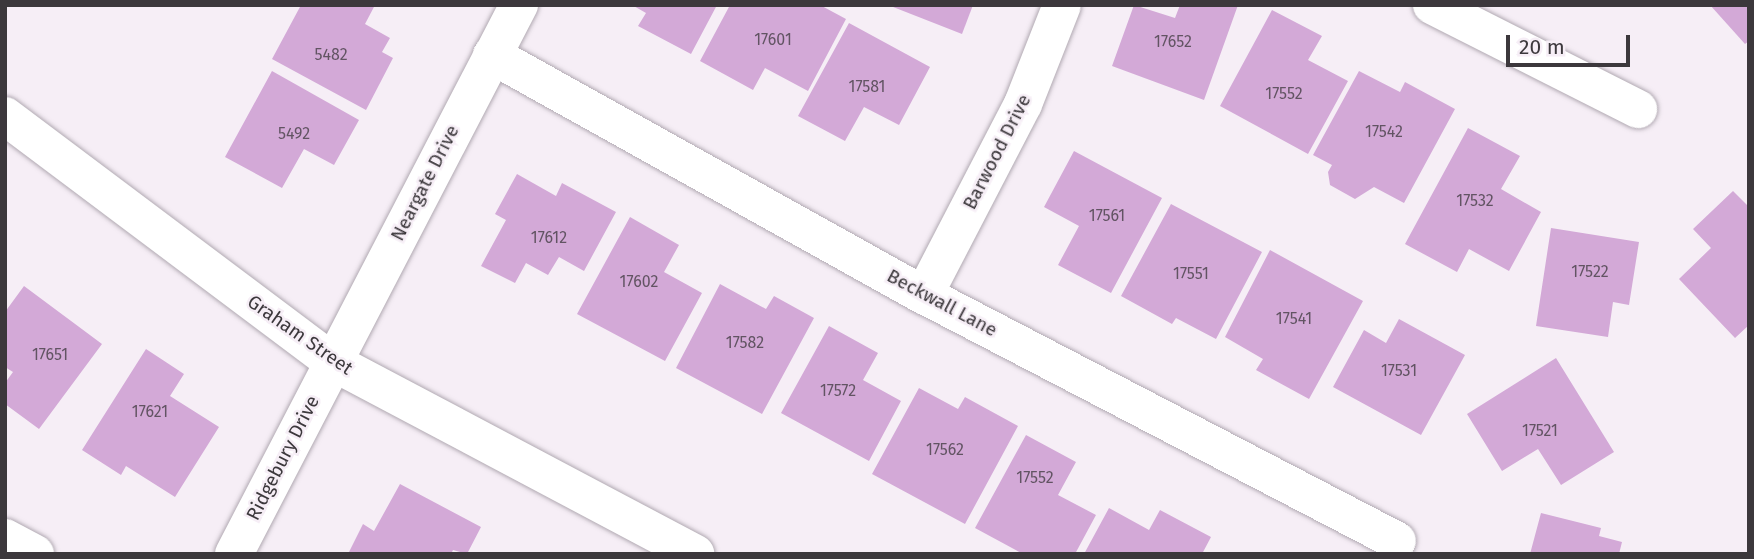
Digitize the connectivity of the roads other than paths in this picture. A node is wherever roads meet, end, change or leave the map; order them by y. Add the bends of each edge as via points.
1 (519, 5) edge
2 (1062, 5) edge
3 (1433, 5) edge
4 (492, 55) junction
5 (1638, 109) dead end
6 (5, 116) edge
7 (924, 295) junction
8 (333, 362) junction
9 (5, 538) edge
10 (1397, 541) dead end
11 (35, 554) edge
12 (234, 554) edge
13 (695, 554) edge

1 - 4 street, Neargate Drive
2 - 7 street, Barwood Drive via 1023,104
3 - 5 street
4 - 7 street, Beckwall Lane
4 - 8 street, Neargate Drive
6 - 8 street, Graham Street
7 - 10 street, Beckwall Lane
8 - 12 street, Ridgebury Drive
8 - 13 street, Graham Street
9 - 11 street

